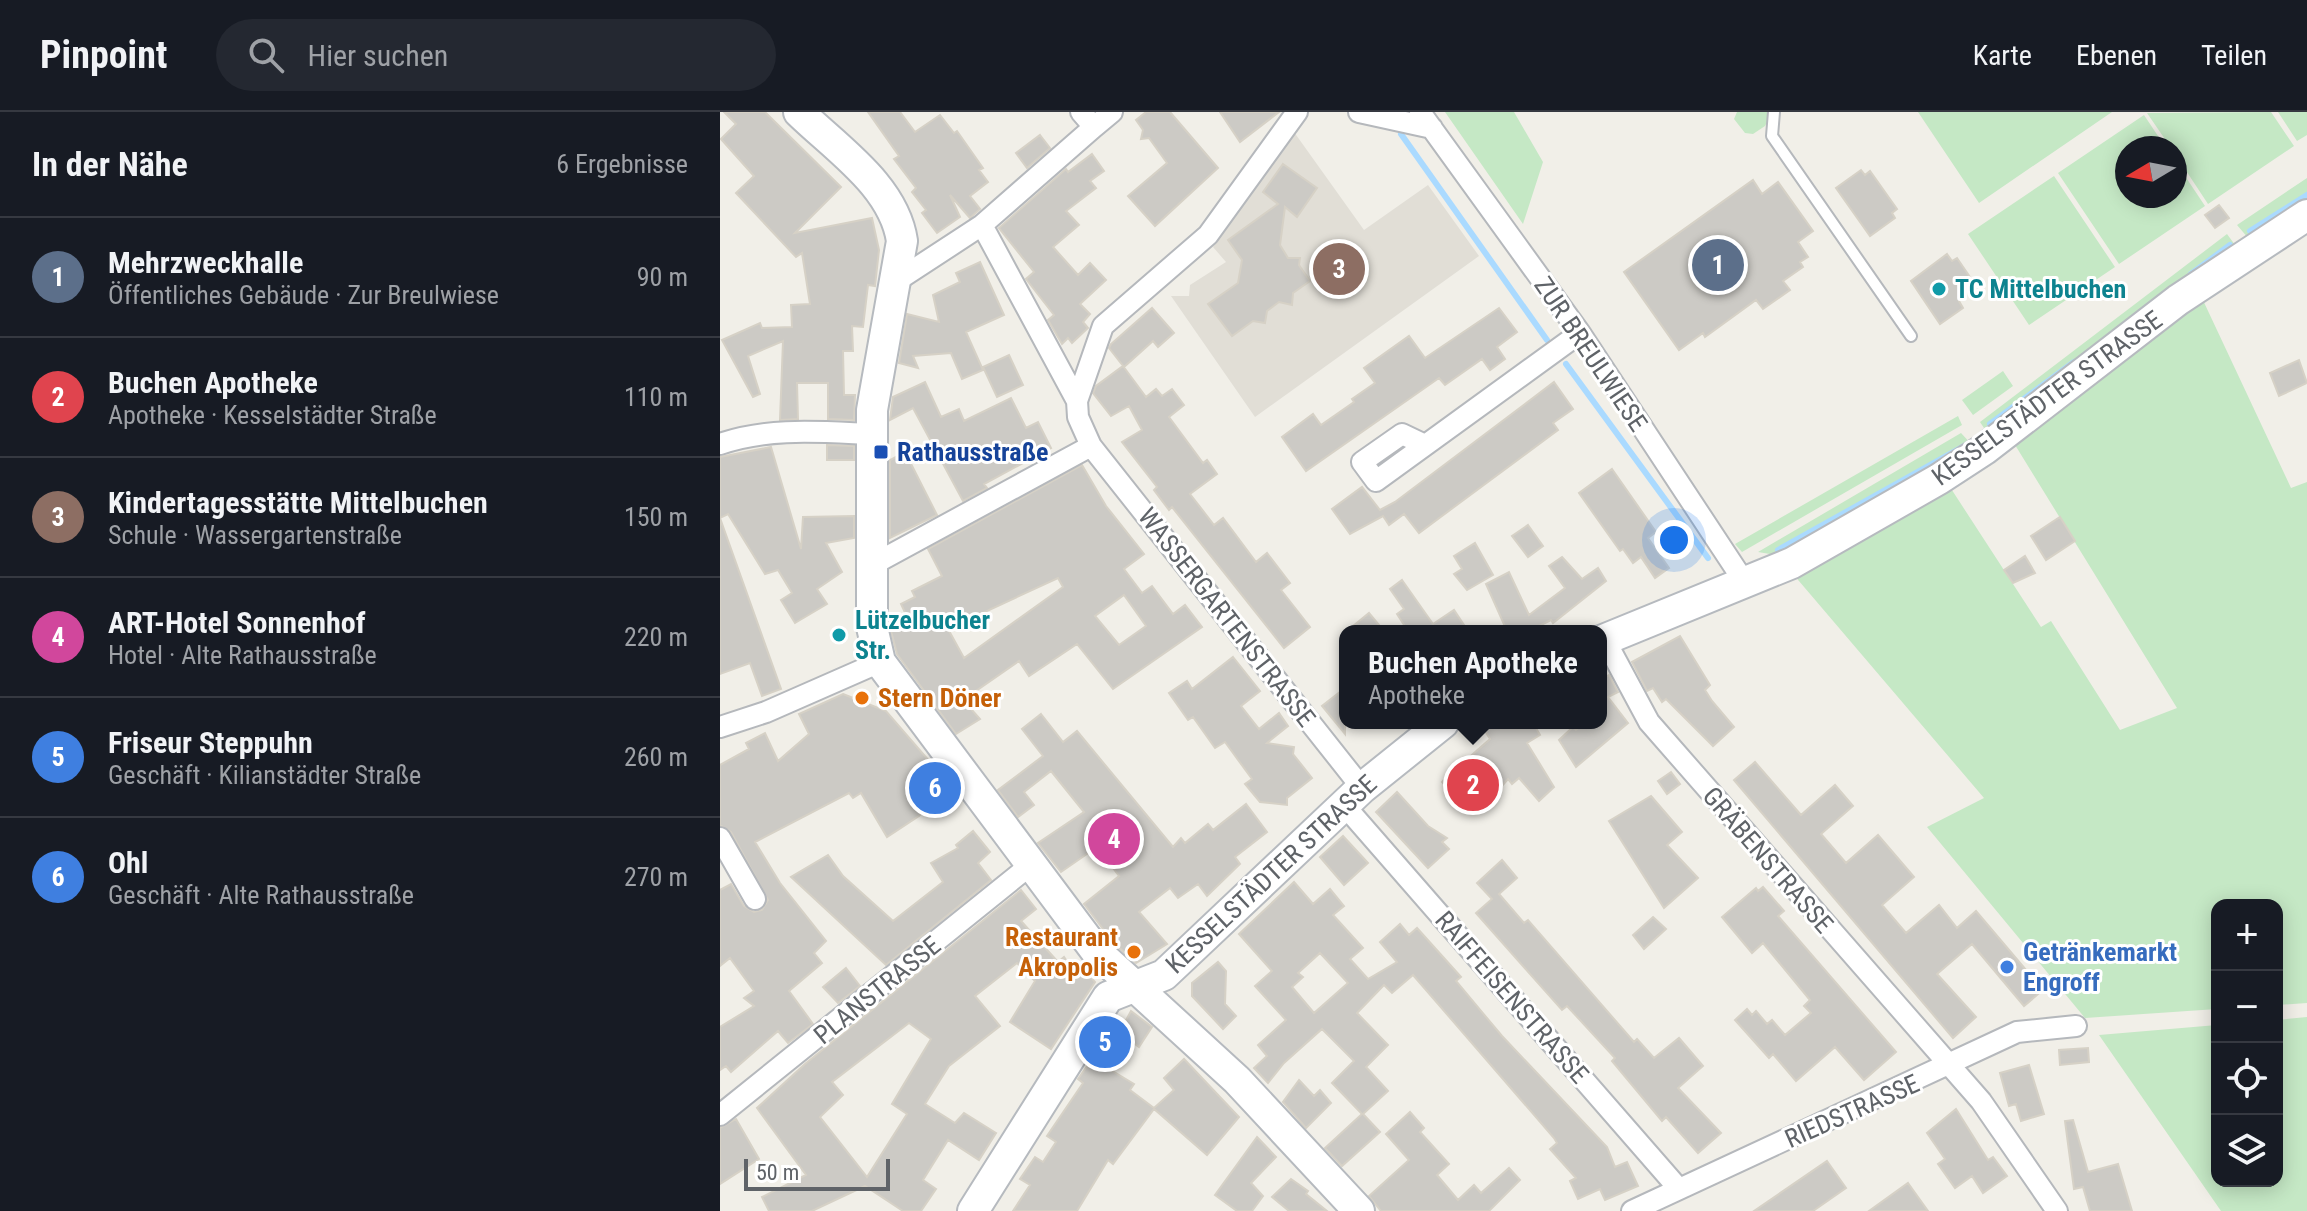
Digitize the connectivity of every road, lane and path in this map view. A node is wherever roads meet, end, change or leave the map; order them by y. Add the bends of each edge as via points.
1 (799, 112) edge
2 (1112, 112) edge
3 (1297, 112) edge
4 (1359, 112) edge
5 (1774, 112) edge
6 (1088, 120) edge
7 (1426, 120) edge
8 (2307, 215) edge
9 (982, 225) junction
10 (898, 280) junction
11 (1580, 333) junction
12 (1911, 336) dead end
13 (1077, 401) junction
14 (872, 434) junction
15 (720, 444) edge
16 (1425, 445) dead end
17 (1091, 446) junction
18 (872, 565) junction
19 (1745, 583) junction
20 (1607, 639) edge
21 (1607, 648) edge
22 (880, 662) junction
23 (720, 727) edge
24 (1436, 729) edge
25 (1353, 797) junction
26 (720, 838) edge
27 (1033, 863) junction
28 (755, 899) dead end
29 (1134, 987) junction
30 (2076, 1026) dead end
31 (1948, 1067) junction
32 (720, 1115) edge
33 (1679, 1189) junction
34 (973, 1211) edge
35 (1359, 1211) edge
36 (1632, 1211) edge
37 (2057, 1211) edge

1 - 10 main road via 890,203 902,241
2 - 6 street
3 - 13 street via 1208,235 1103,326
4 - 7 street, ZUR BREULWIESE
5 - 12 lane via 1772,136
6 - 9 street
7 - 11 street, ZUR BREULWIESE
8 - 19 main road, KESSELSTÄDTER STRASSE via 2178,300 1985,449 1877,516
9 - 10 street
9 - 13 street, WASSERGARTENSTRASSE
10 - 14 main road via 876,379
11 - 16 street
11 - 19 street, ZUR BREULWIESE
13 - 17 street, WASSERGARTENSTRASSE
14 - 15 street via 803,431 738,437
14 - 18 main road
17 - 18 street
17 - 25 street, WASSERGARTENSTRASSE
18 - 22 main road via 873,641
19 - 20 main road, KESSELSTÄDTER STRASSE
21 - 31 street, GRÄBENSTRASSE via 1657,732
22 - 23 street
22 - 27 main road
24 - 25 main road, KESSELSTÄDTER STRASSE
25 - 29 main road, KESSELSTÄDTER STRASSE via 1164,975
25 - 33 street, RAIFFEISENSTRASSE
26 - 28 street
27 - 29 main road via 1096,951
27 - 32 street, PLANSTRASSE
29 - 34 main road, KESSELSTÄDTER STRASSE via 1108,997
29 - 35 main road via 1237,1080
30 - 31 street, RIEDSTRASSE via 2017,1032
31 - 33 street, RIEDSTRASSE
31 - 37 street, GRÄBENSTRASSE via 1981,1101
33 - 36 street, RIEDSTRASSE

